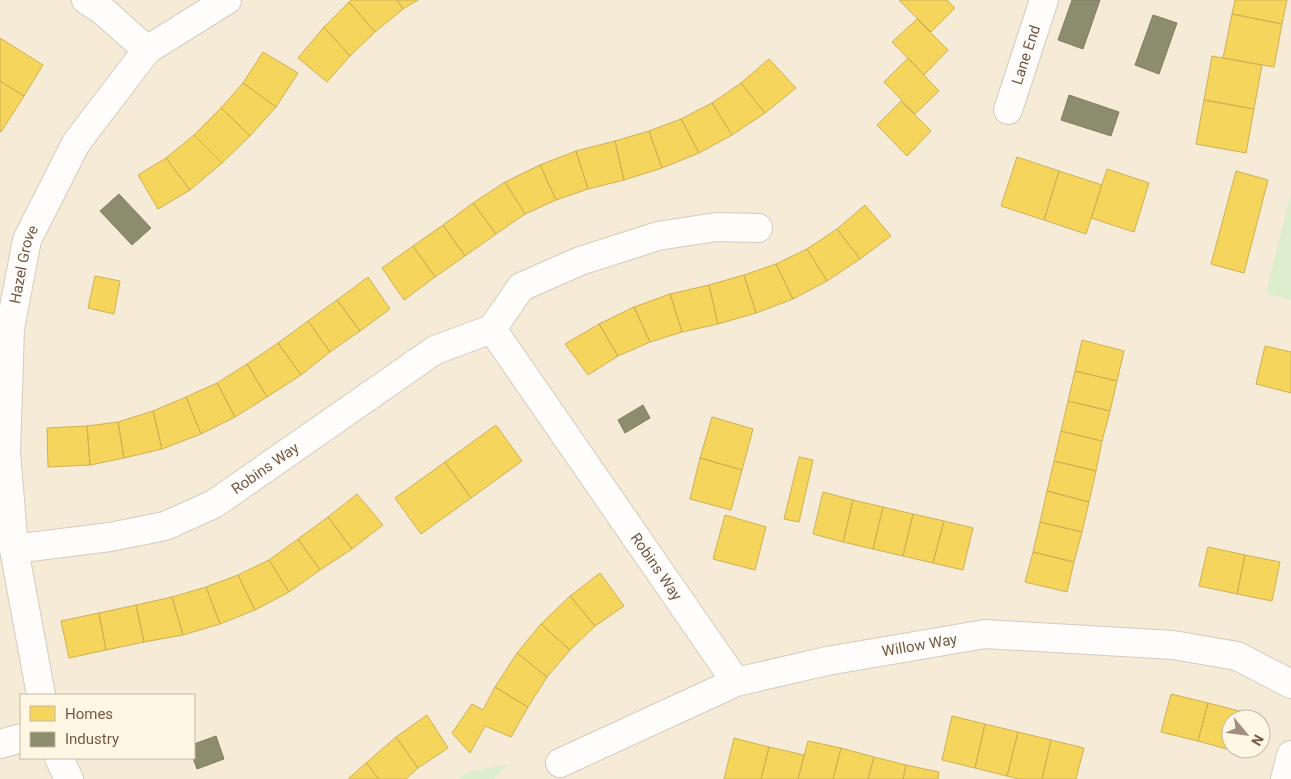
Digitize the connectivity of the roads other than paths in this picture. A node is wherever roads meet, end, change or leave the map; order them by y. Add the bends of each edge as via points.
1 (86, 0) edge
2 (227, 0) edge
3 (1044, 0) edge
4 (147, 50) junction
5 (1008, 110) dead end
6 (758, 228) dead end
7 (5, 327) edge
8 (492, 329) junction
9 (14, 549) junction
10 (736, 682) junction
11 (1291, 684) edge
12 (41, 694) edge
13 (20, 738) edge
14 (0, 744) edge
15 (1291, 755) edge
16 (59, 759) edge
17 (560, 763) dead end
18 (69, 779) edge
19 (1285, 779) edge

1 - 4 street
2 - 4 street, Hazel Grove
3 - 5 street, Lane End
4 - 7 street, Hazel Grove via 76,143 28,240
6 - 8 street via 716,227 658,236 580,261 521,287
7 - 9 street, Hazel Grove via 6,452
8 - 9 street, Robins Way via 435,350 214,504 165,526 110,537
8 - 10 street, Robins Way
9 - 12 street, Hazel Grove
10 - 11 street, Willow Way via 827,661 985,634 1173,645 1237,656
10 - 17 street, Willow Way
13 - 14 street
15 - 19 street
16 - 18 street

